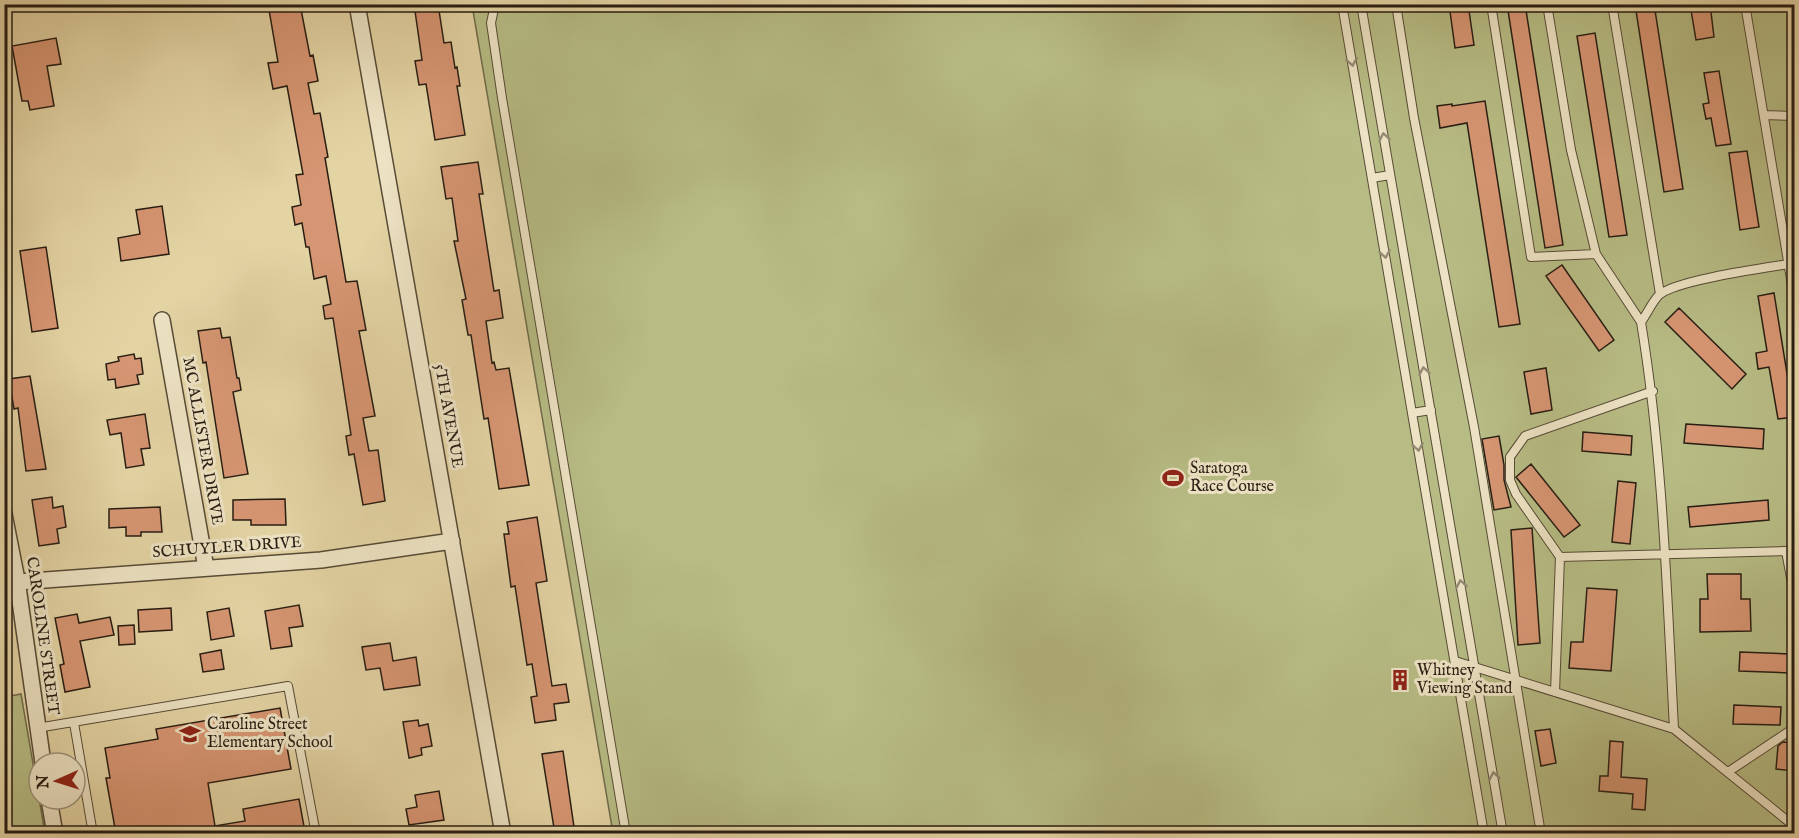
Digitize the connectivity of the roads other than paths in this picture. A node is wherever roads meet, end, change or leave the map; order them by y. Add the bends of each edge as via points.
1 (357, 4) edge
2 (490, 4) edge
3 (495, 4) edge
4 (1342, 4) edge
5 (1361, 4) edge
6 (1396, 4) edge
7 (1491, 4) edge
8 (1547, 4) edge
9 (1612, 4) edge
10 (1745, 4) edge
11 (491, 23) junction
12 (1764, 115) junction
13 (1794, 116) edge
14 (1390, 175) junction
15 (1372, 178) junction
16 (1596, 254) junction
17 (1790, 264) junction
18 (1660, 294) junction
19 (1794, 297) edge
20 (162, 320) dead end
21 (1641, 322) junction
22 (1653, 391) junction
23 (1431, 410) junction
24 (1412, 413) junction
25 (4, 514) edge
26 (452, 541) junction
27 (1665, 555) junction
28 (1560, 557) junction
29 (206, 568) junction
30 (11, 582) edge
31 (1794, 594) edge
32 (1455, 661) junction
33 (1475, 667) junction
34 (1516, 680) junction
35 (1555, 692) junction
36 (74, 723) junction
37 (37, 728) junction
38 (1794, 728) edge
39 (1674, 729) junction
40 (41, 751) edge
41 (1728, 772) junction
42 (51, 811) edge
43 (1794, 826) edge
44 (55, 834) edge
45 (93, 834) edge
46 (316, 834) edge
47 (503, 834) edge
48 (626, 834) edge
49 (1485, 834) edge
50 (1503, 834) edge
51 (1541, 834) edge

1 - 26 street, 5TH AVENUE
2 - 11 lane
3 - 11 lane
4 -> 15 lane
14 -> 5 lane
6 - 34 lane
7 - 16 lane via 1531,257
8 - 16 lane via 1571,150
9 - 18 lane
10 - 12 lane
11 - 48 lane
12 - 13 lane
12 - 17 lane
14 - 15 lane
23 -> 14 lane
15 -> 24 lane
16 - 21 lane
17 - 18 lane via 1723,275
17 - 19 lane
18 - 21 lane
20 - 29 street, MC ALLISTER DRIVE
21 - 22 lane
22 - 27 lane
22 - 28 lane via 1525,436 1510,457 1510,480 1516,494
23 - 24 lane
33 -> 23 lane
24 -> 32 lane
25 - 30 street, CAROLINE STREET
26 - 29 street, SCHUYLER DRIVE via 321,560
26 - 47 street, 5TH AVENUE
27 - 28 lane
27 - 31 lane via 1786,551
27 - 39 lane
28 - 35 lane
29 - 30 street, SCHUYLER DRIVE
30 - 37 street, CAROLINE STREET
32 - 33 lane
32 - 49 lane
33 - 34 lane
50 -> 33 lane
34 - 35 lane
34 - 51 lane
35 - 39 lane
36 - 37 lane
36 - 45 lane
36 - 46 lane via 288,686
37 - 40 street, CAROLINE STREET
38 - 41 lane
39 - 41 lane
41 - 43 lane
42 - 44 street

